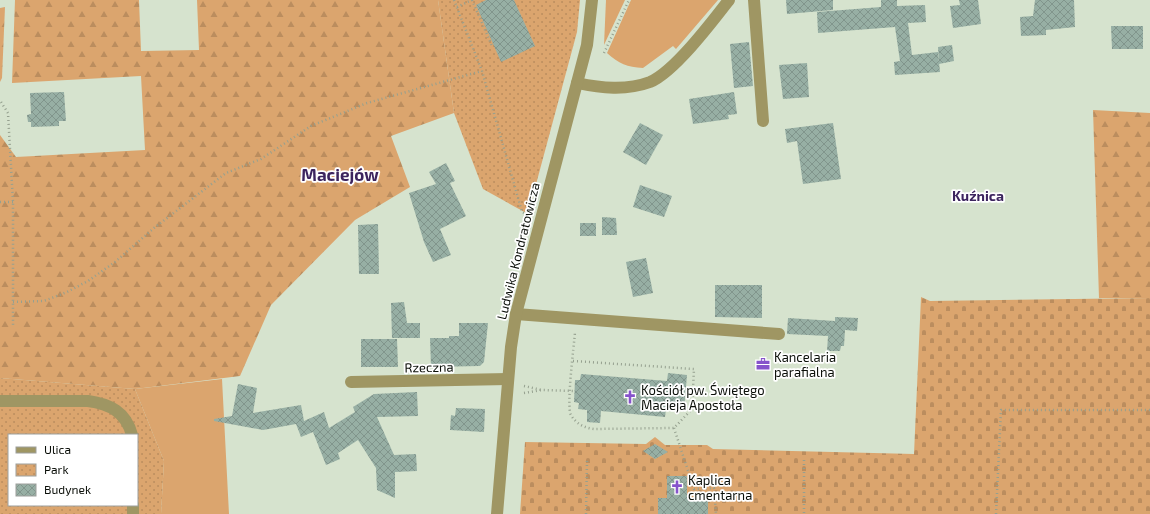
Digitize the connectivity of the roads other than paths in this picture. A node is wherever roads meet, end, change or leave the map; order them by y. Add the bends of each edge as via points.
1 (592, 0) edge
2 (728, 0) edge
3 (754, 0) edge
4 (577, 83) junction
5 (763, 121) dead end
6 (516, 314) junction
7 (779, 334) dead end
8 (508, 379) junction
9 (351, 382) dead end
10 (0, 402) edge
11 (132, 434) edge
12 (497, 514) edge

1 - 4 street, Ludwika Kondratowicza via 589,36
2 - 4 street via 685,52 652,81 640,85 609,88
3 - 5 street
4 - 6 street, Ludwika Kondratowicza
6 - 7 street
6 - 8 street, Ludwika Kondratowicza
8 - 9 street, Rzeczna
8 - 12 street, Ludwika Kondratowicza
10 - 11 street via 101,403 119,412

